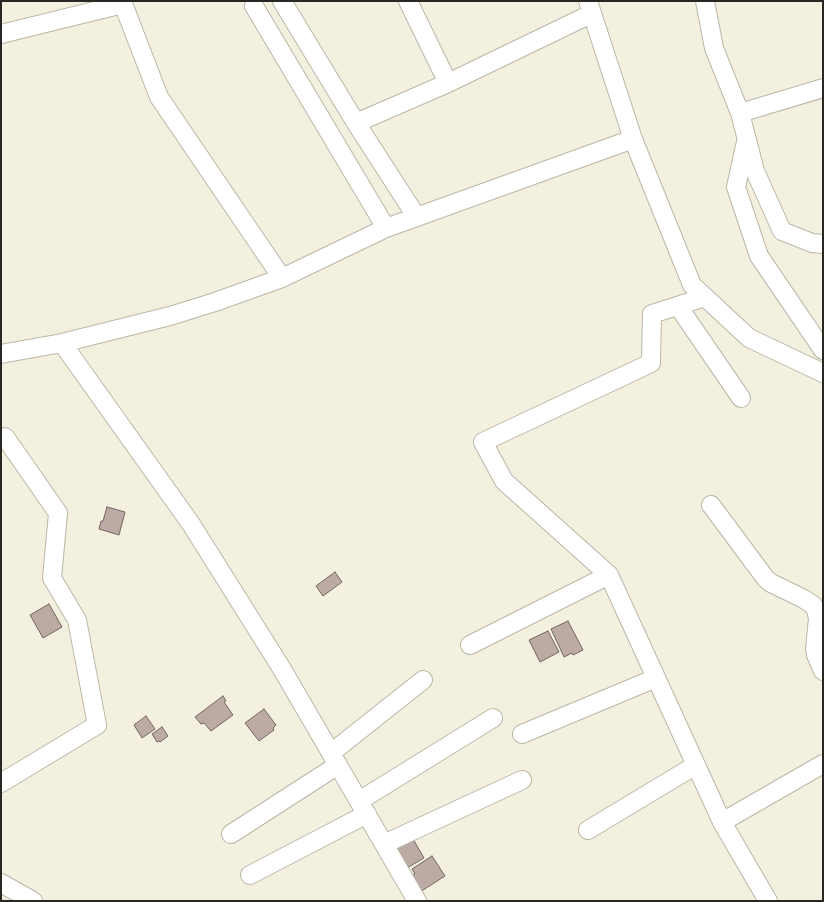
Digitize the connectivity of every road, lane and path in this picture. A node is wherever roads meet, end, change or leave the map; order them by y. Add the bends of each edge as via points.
1 (282, 1) edge
2 (408, 1) edge
3 (705, 1) edge
4 (122, 3) edge
5 (254, 6) dead end
6 (590, 7) edge
7 (1, 34) edge
8 (448, 83) junction
9 (823, 88) edge
10 (740, 113) junction
11 (356, 123) junction
12 (746, 137) junction
13 (633, 139) junction
14 (416, 216) junction
15 (386, 228) junction
16 (823, 244) edge
17 (282, 278) junction
18 (705, 297) junction
19 (678, 306) junction
20 (62, 343) junction
21 (823, 350) edge
22 (1, 354) edge
23 (823, 373) edge
24 (741, 398) dead end
25 (5, 437) dead end
26 (711, 506) dead end
27 (609, 575) junction
28 (470, 645) dead end
29 (823, 671) edge
30 (656, 678) junction
31 (423, 680) dead end
32 (493, 718) dead end
33 (522, 734) dead end
34 (335, 759) junction
35 (823, 764) edge
36 (696, 766) junction
37 (522, 780) dead end
38 (1, 782) edge
39 (363, 807) junction
40 (722, 822) junction
41 (588, 830) dead end
42 (231, 834) dead end
43 (384, 844) junction
44 (250, 875) dead end
45 (1, 883) edge
46 (33, 901) edge
47 (417, 901) edge
48 (768, 901) edge

1 - 11 street
2 - 8 street
3 - 10 street via 714,48
4 - 7 street
4 - 17 street via 159,97
5 - 15 street
6 - 8 street
6 - 13 street
8 - 11 street
9 - 10 street
10 - 12 street
11 - 14 street
12 - 16 street via 755,171 782,231 812,243
12 - 21 street via 736,187 759,256
13 - 14 street
13 - 18 street via 692,285
14 - 15 street
15 - 17 street
17 - 20 street via 170,316
18 - 19 street
18 - 23 street via 749,338
19 - 24 street
19 - 27 street via 652,314 651,363 483,442 504,481
20 - 22 street
20 - 34 street via 191,524 282,668
25 - 38 street via 58,513 52,578 77,620 97,725
26 - 29 street via 766,579 813,605 818,618 815,649
27 - 28 street
27 - 30 street
30 - 33 street
30 - 36 street
31 - 34 street
32 - 39 street
34 - 39 street
34 - 42 street
35 - 40 street
36 - 40 street
36 - 41 street
37 - 43 street
39 - 43 street
39 - 44 street
40 - 48 street
43 - 47 street
45 - 46 street

